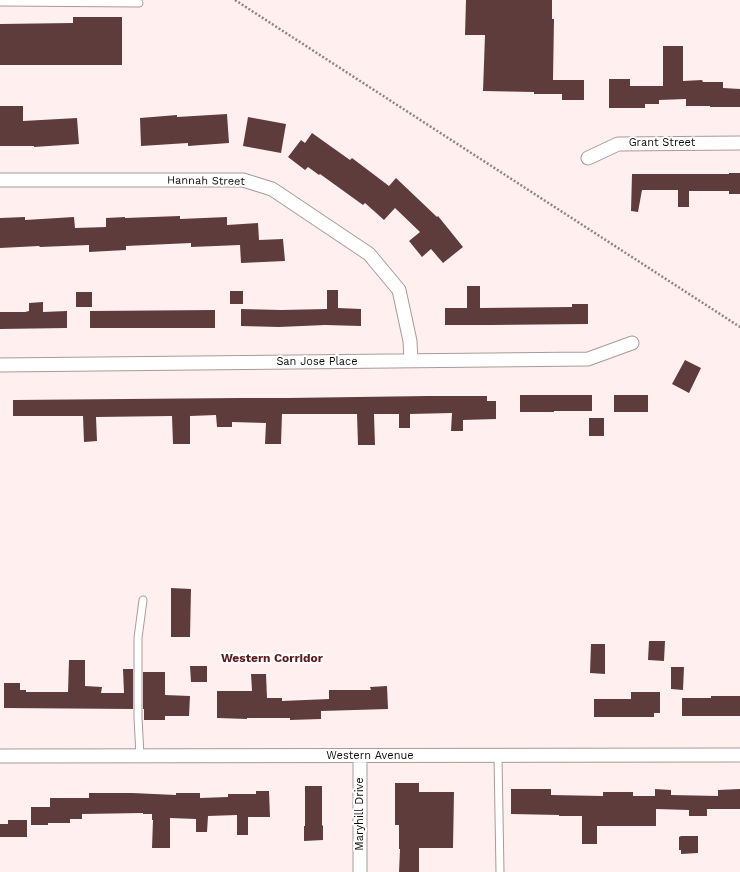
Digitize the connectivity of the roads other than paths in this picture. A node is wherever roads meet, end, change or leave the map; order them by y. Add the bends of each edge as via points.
1 (0, 2) edge
2 (139, 3) dead end
3 (740, 143) edge
4 (588, 158) dead end
5 (0, 180) edge
6 (632, 343) dead end
7 (410, 361) junction
8 (0, 365) edge
9 (142, 600) dead end
10 (740, 755) edge
11 (0, 756) edge
12 (140, 756) junction
13 (360, 756) junction
14 (498, 756) junction
15 (360, 872) edge
16 (500, 872) edge

1 - 2 lane
3 - 4 street, Grant Street via 618,144
5 - 7 street, Hannah Street via 243,180 272,189 369,254 399,290 410,341
6 - 7 street, San Jose Place via 588,359
7 - 8 street, San Jose Place
9 - 12 lane via 138,638
10 - 14 street, Western Avenue
11 - 12 street, Western Avenue
12 - 13 street, Western Avenue
13 - 14 street, Western Avenue
13 - 15 street, Maryhill Drive
14 - 16 lane

